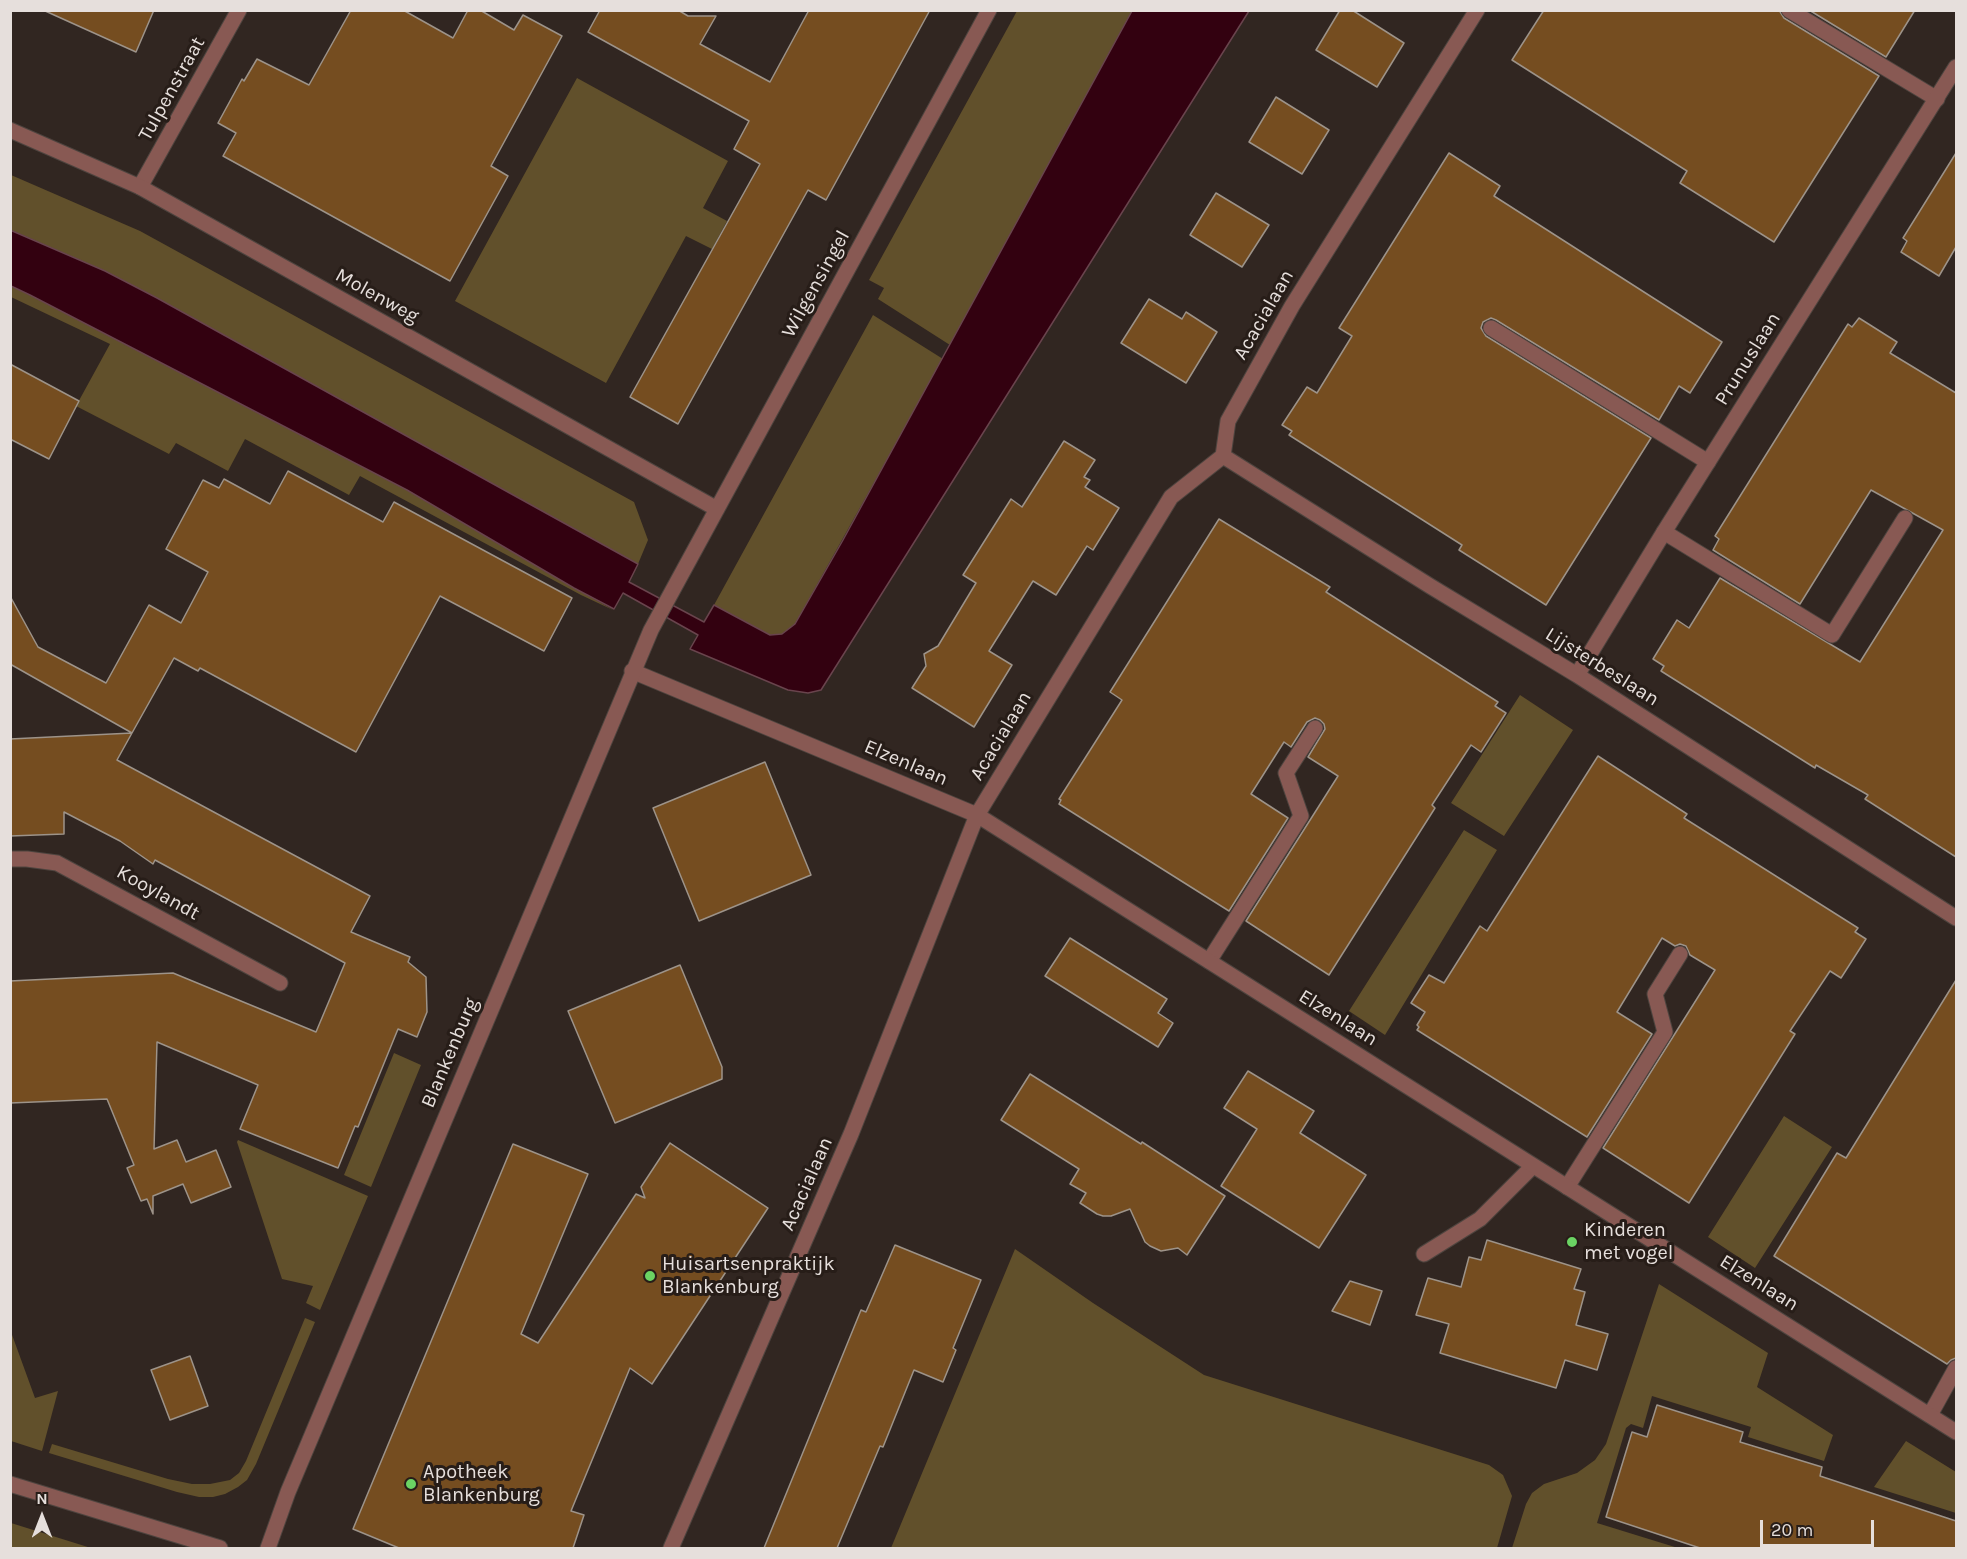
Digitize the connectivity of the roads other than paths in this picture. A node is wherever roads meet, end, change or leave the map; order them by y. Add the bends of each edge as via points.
1 (239, 10) edge
2 (989, 10) edge
3 (1477, 10) edge
4 (1789, 10) edge
5 (1956, 67) edge
6 (1937, 99) junction
7 (10, 129) edge
8 (140, 187) junction
9 (1491, 328) dead end
10 (1223, 456) junction
11 (1708, 462) junction
12 (717, 509) junction
13 (1905, 518) dead end
14 (1664, 532) junction
15 (680, 578) joint
16 (632, 671) junction
17 (1577, 675) junction
18 (1315, 728) dead end
19 (977, 815) junction
20 (10, 860) edge
21 (1956, 918) edge
22 (1680, 954) dead end
23 (1209, 961) junction
24 (280, 984) dead end
25 (1533, 1166) junction
26 (1567, 1187) junction
27 (1424, 1254) dead end
28 (1956, 1368) edge
29 (1930, 1415) junction
30 (1956, 1432) edge
31 (10, 1484) edge
32 (220, 1548) edge
33 (268, 1548) edge
34 (671, 1548) edge

1 - 8 street, Tulpenstraat
2 - 12 street, Wilgensingel
3 - 10 street, Acacialaan via 1292,306 1228,421
4 - 6 street
5 - 6 street, Prunuslaan
6 - 11 street, Prunuslaan
7 - 8 street, Molenweg
8 - 12 street, Molenweg
9 - 11 street
10 - 17 street, Lijsterbeslaan
10 - 19 street, Acacialaan via 1171,497
11 - 14 street, Prunuslaan
12 - 15 street, Wilgensingel
13 - 14 street via 1832,635
14 - 17 street, Prunuslaan
15 - 16 street, Blankenburg
16 - 19 street, Elzenlaan
16 - 33 street, Blankenburg
17 - 21 street, Lijsterbeslaan
18 - 23 street via 1286,773 1301,816
19 - 23 street, Elzenlaan
19 - 34 street, Acacialaan via 851,1134
20 - 24 street, Kooylandt via 57,863
22 - 26 street via 1655,994 1665,1032
23 - 25 street, Elzenlaan
25 - 26 street, Elzenlaan
25 - 27 street via 1480,1219
26 - 29 street, Elzenlaan
28 - 29 street
29 - 30 street, Elzenlaan
31 - 32 street

